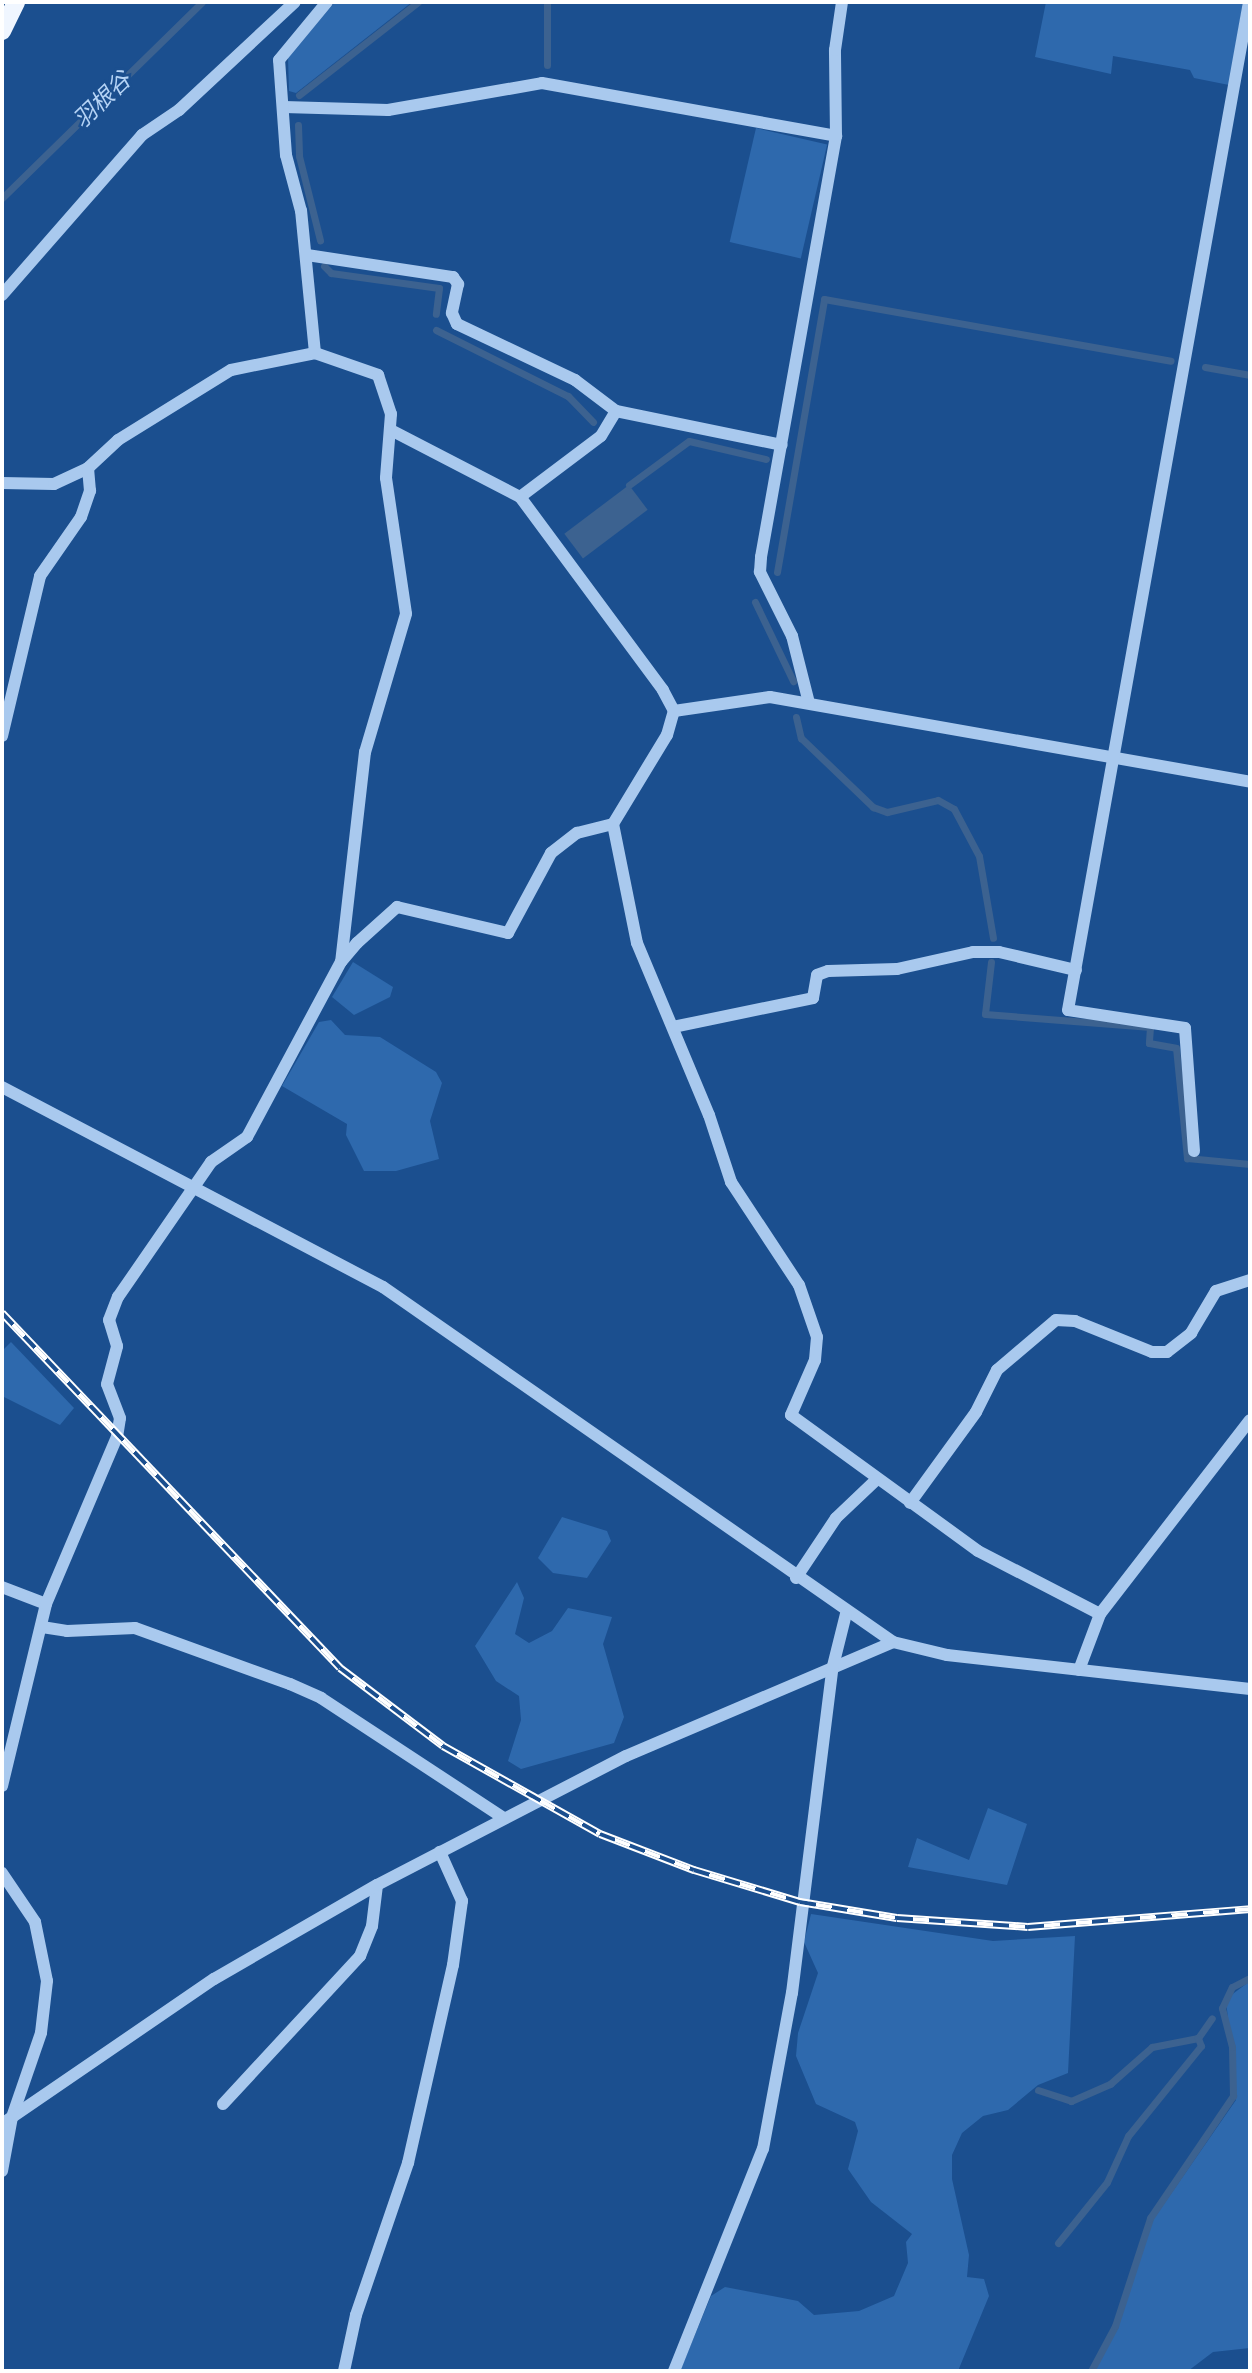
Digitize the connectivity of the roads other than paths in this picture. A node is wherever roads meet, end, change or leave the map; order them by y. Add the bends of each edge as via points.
1 (16, 2) edge
2 (295, 2) edge
3 (327, 2) edge
4 (842, 2) edge
5 (1249, 2) edge
6 (2, 31) edge
7 (284, 107) junction
8 (836, 136) junction
9 (307, 255) junction
10 (2, 295) edge
11 (315, 354) junction
12 (616, 411) junction
13 (391, 430) junction
14 (782, 445) junction
15 (88, 468) junction
16 (2, 483) edge
17 (520, 497) junction
18 (808, 703) junction
19 (674, 711) junction
20 (2, 736) edge
21 (1114, 757) junction
22 (1250, 782) edge
23 (613, 824) junction
24 (341, 962) junction
25 (1076, 970) junction
26 (673, 1027) junction
27 (2, 1087) edge
28 (1194, 1151) dead end
29 (192, 1188) junction
30 (1250, 1280) edge
31 (1250, 1420) edge
32 (876, 1480) junction
33 (910, 1503) junction
34 (796, 1578) junction
35 (2, 1587) edge
36 (46, 1604) junction
37 (846, 1614) junction
38 (1100, 1614) junction
39 (42, 1627) junction
40 (893, 1642) junction
41 (832, 1670) junction
42 (1079, 1670) junction
43 (1250, 1689) edge
44 (2, 1786) edge
45 (504, 1818) junction
46 (440, 1852) junction
47 (2, 1873) edge
48 (377, 1885) junction
49 (223, 2104) dead end
50 (7, 2121) edge
51 (2, 2171) edge
52 (344, 2371) edge
53 (674, 2371) edge

1 - 6 main road
2 - 10 street via 179,110 142,135
3 - 7 street via 279,61
4 - 8 street via 835,50
5 - 21 street
7 - 8 street via 388,110 542,83
7 - 9 street via 286,155
8 - 14 street
9 - 11 street
9 - 12 street via 453,277 458,284 452,313 457,324 575,380
11 - 13 street via 378,375
11 - 15 street via 231,370 118,440
12 - 14 street
12 - 17 street via 601,436
13 - 17 street
13 - 24 street via 386,478 406,614 365,752
14 - 18 street via 761,572 792,636
15 - 16 street via 54,484
15 - 20 street via 90,491 81,517 40,576
17 - 19 street via 618,623
18 - 19 street via 770,697
18 - 21 street
19 - 23 street via 667,736
21 - 22 street
21 - 25 street
23 - 24 street via 577,832 551,853 508,933 397,907
23 - 26 street via 637,943
24 - 29 street via 247,1137 211,1162
25 - 26 street via 973,952 897,969 828,971 817,975 813,998
25 - 28 street via 1068,1010 1185,1028
26 - 32 street via 731,1182 799,1285 817,1338 815,1360 791,1415
27 - 29 street
29 - 34 street via 383,1287
29 - 36 street via 118,1297 109,1320 117,1346 107,1384 120,1418 117,1437
30 - 33 street via 1216,1291 1191,1333 1167,1352 1152,1352 1075,1321 1056,1320 997,1370 976,1412
31 - 38 street
32 - 33 street
32 - 34 street via 836,1518
33 - 38 street via 978,1551
34 - 37 street
35 - 36 street
36 - 39 street
37 - 40 street
37 - 41 street
38 - 42 street
39 - 44 street
39 - 45 street via 67,1631 135,1628 290,1684 321,1698
40 - 41 street
40 - 42 street via 947,1655
41 - 45 street via 772,1690
41 - 53 street via 792,1993 763,2150
42 - 43 street
45 - 46 street
46 - 48 street
46 - 52 street via 462,1901 453,1965 408,2163 356,2315
47 - 50 street via 35,1922 47,1981 41,2033
48 - 49 street via 372,1926 360,1956
48 - 50 street via 214,1979
50 - 51 street

